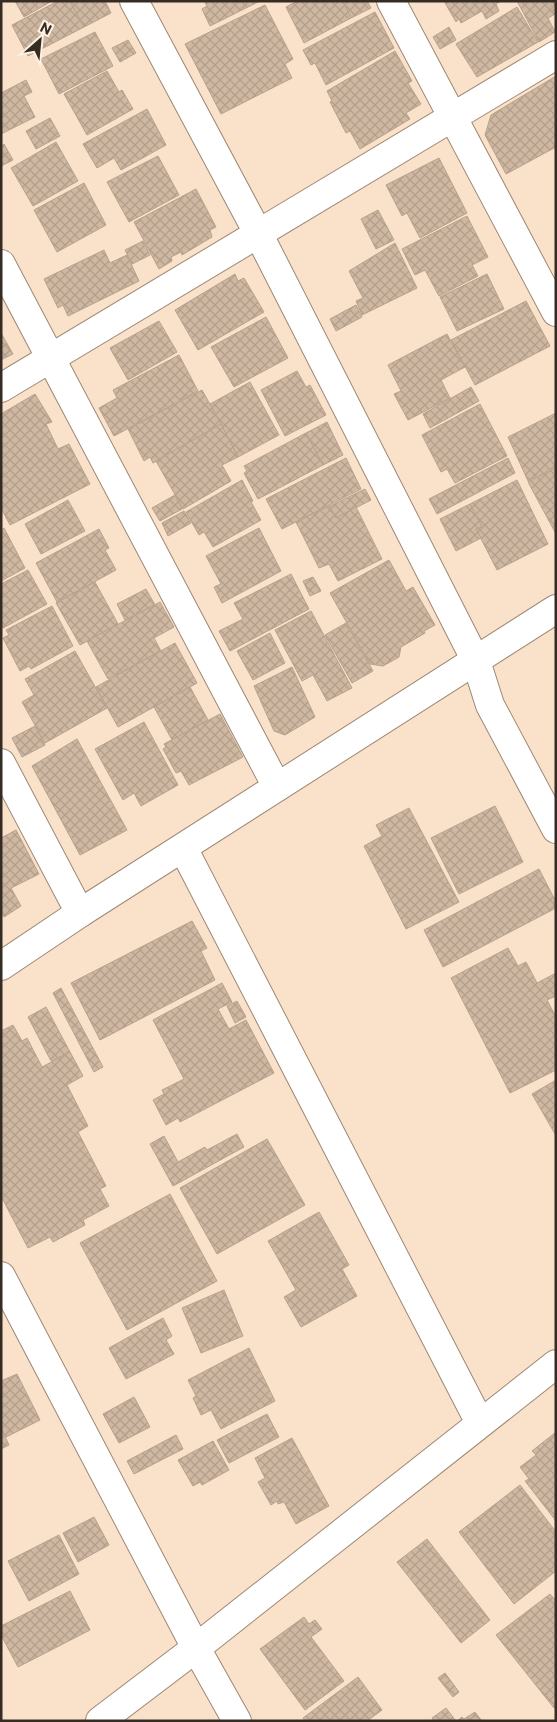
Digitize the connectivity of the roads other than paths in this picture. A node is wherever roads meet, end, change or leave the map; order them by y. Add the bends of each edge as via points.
1 (134, 1) edge
2 (391, 1) edge
3 (556, 55) edge
4 (451, 117) junction
5 (259, 235) junction
6 (1, 264) edge
7 (556, 312) edge
8 (52, 357) junction
9 (1, 388) edge
10 (556, 609) edge
11 (476, 661) junction
12 (1, 763) edge
13 (278, 787) junction
14 (556, 829) edge
15 (183, 848) junction
16 (80, 913) junction
17 (1, 966) edge
18 (1, 1276) edge
19 (556, 1364) edge
20 (480, 1423) junction
21 (196, 1648) junction
22 (100, 1721) edge
23 (237, 1721) edge

1 - 5 street
2 - 4 street
3 - 4 street
4 - 5 street
4 - 7 street
5 - 8 street
5 - 11 street
6 - 8 street
8 - 9 street
8 - 13 street
10 - 11 street
11 - 13 street
11 - 14 street via 490,705
12 - 16 street
13 - 15 street
15 - 16 street
15 - 20 street
16 - 17 street
18 - 21 street
19 - 20 street
20 - 21 street
21 - 22 street
21 - 23 street

